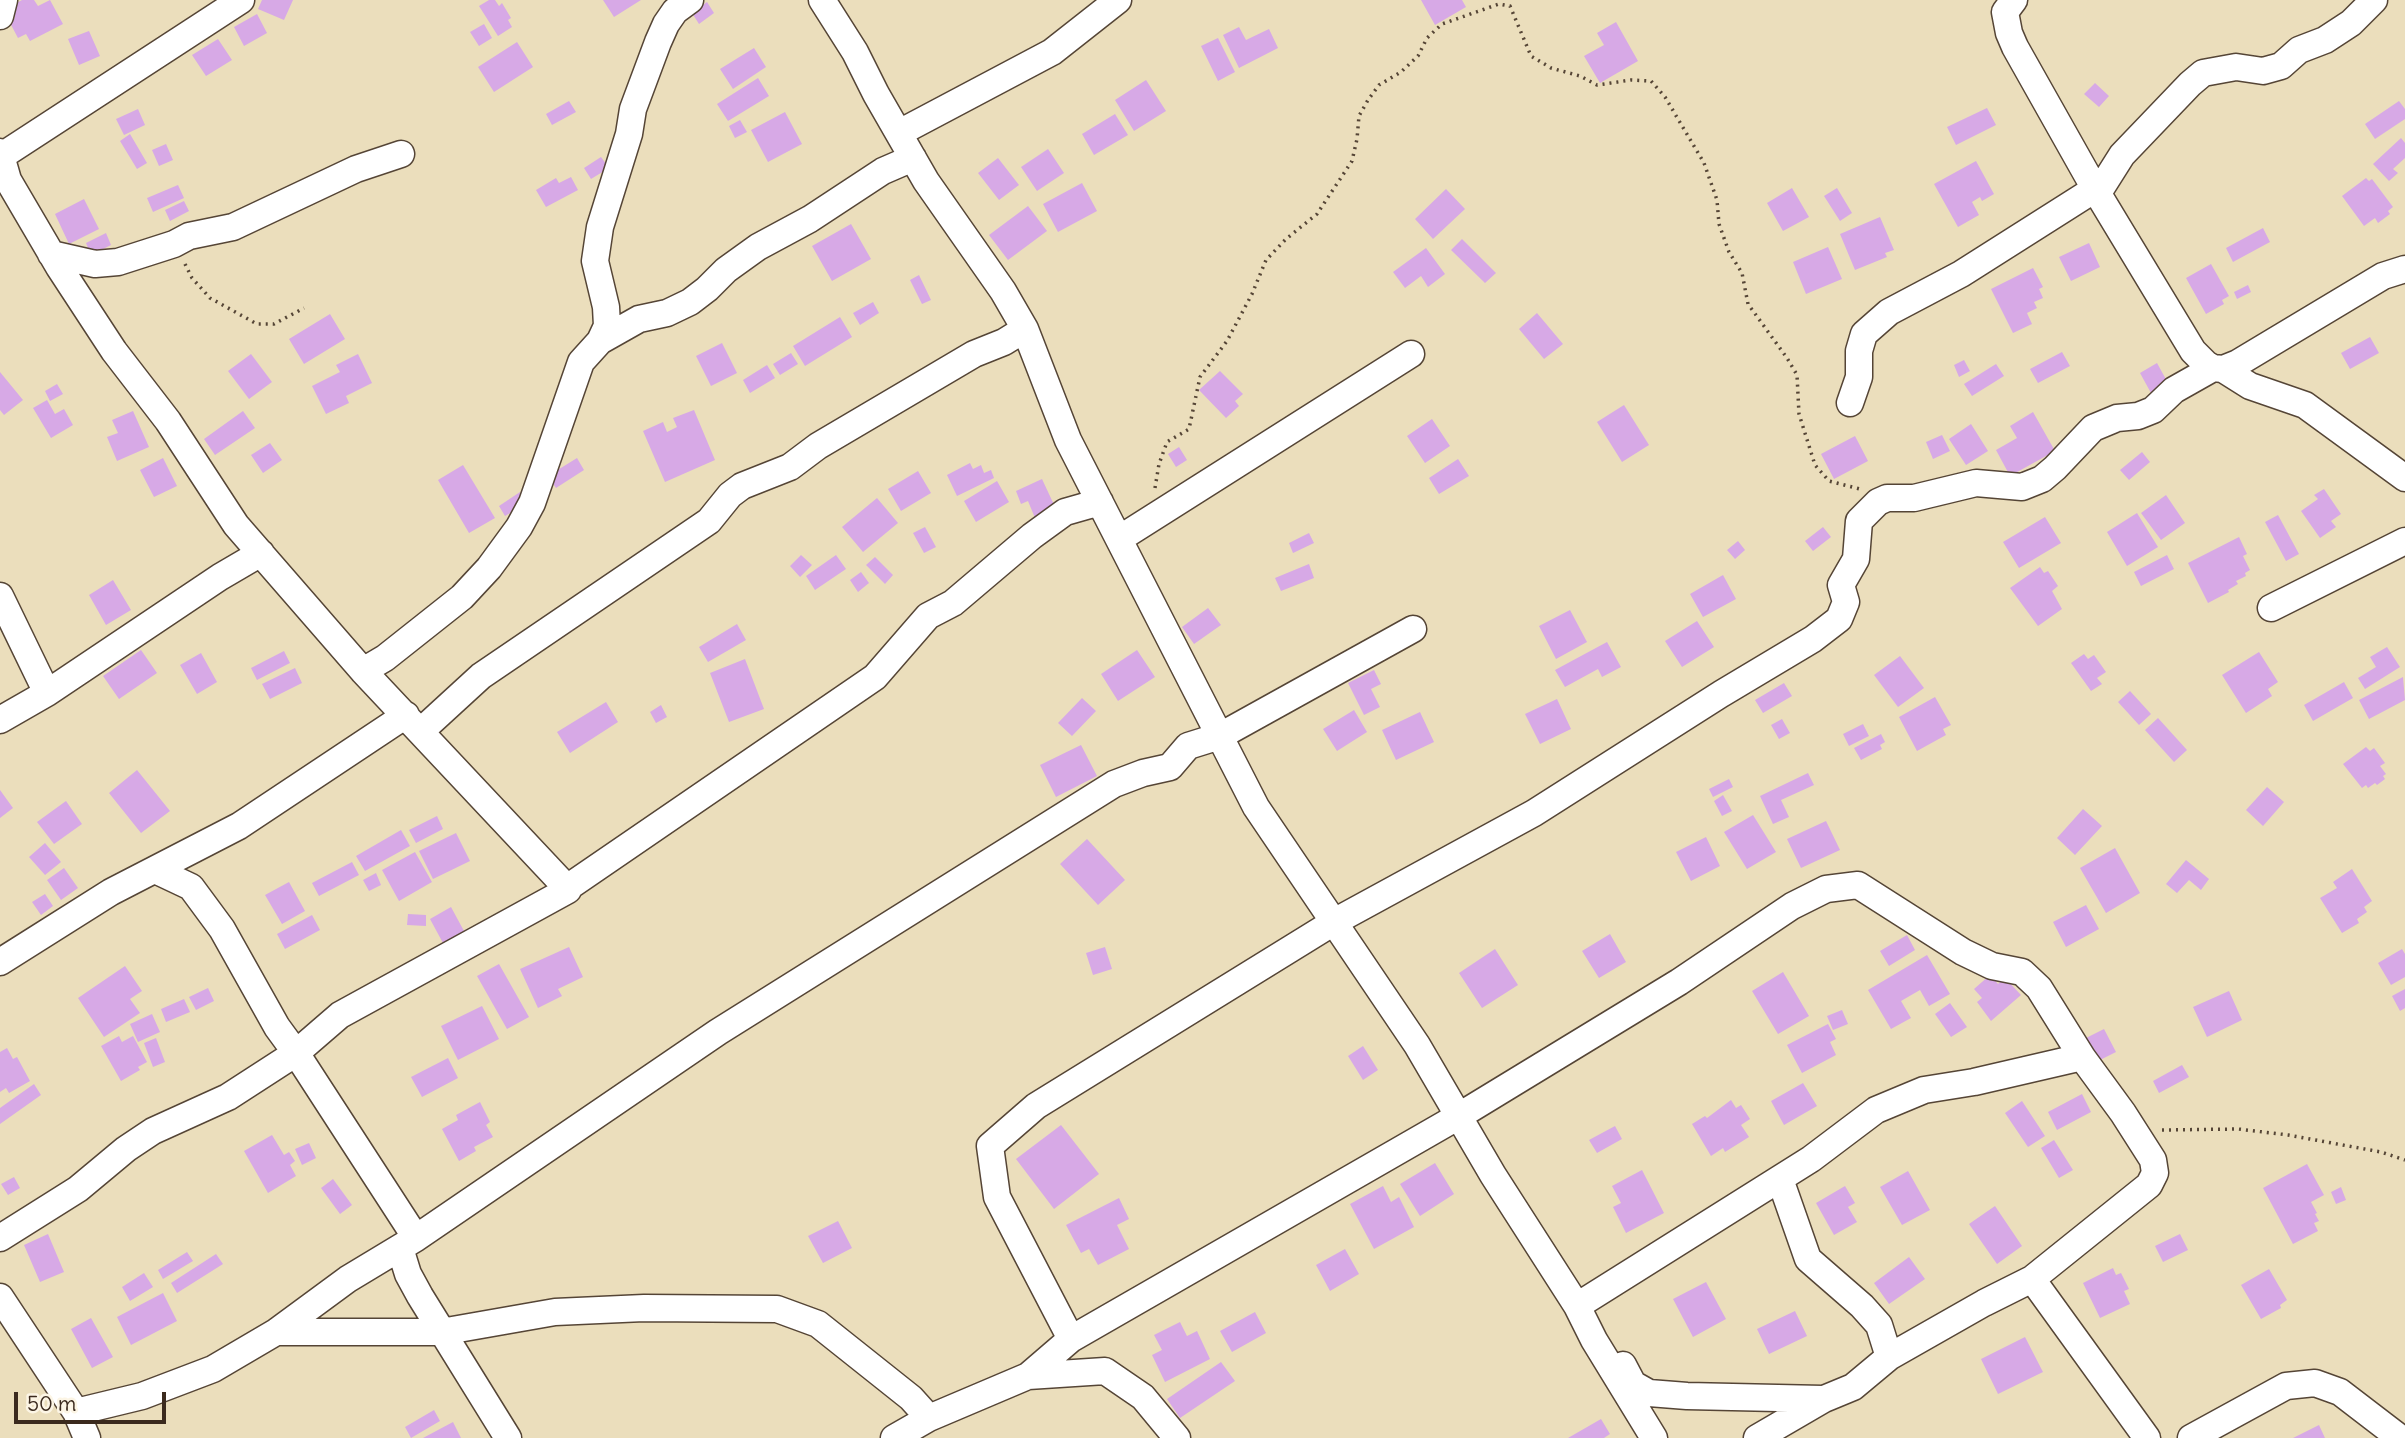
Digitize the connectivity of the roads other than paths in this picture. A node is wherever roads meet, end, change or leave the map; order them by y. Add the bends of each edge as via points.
1 (4, 0) edge
2 (241, 0) edge
3 (690, 0) edge
4 (822, 0) edge
5 (1118, 0) edge
6 (2374, 0) edge
7 (2003, 4) edge
8 (0, 16) edge
9 (899, 133) junction
10 (401, 154) dead end
11 (1, 155) edge
12 (913, 158) junction
13 (2096, 191) junction
14 (51, 254) junction
15 (2405, 269) edge
16 (1025, 329) junction
17 (600, 341) junction
18 (1410, 354) dead end
19 (2218, 368) junction
20 (1850, 403) dead end
21 (2405, 478) edge
22 (1100, 502) junction
23 (1119, 539) junction
24 (2405, 541) edge
25 (261, 553) junction
26 (0, 596) edge
27 (2271, 608) dead end
28 (1413, 629) dead end
29 (363, 670) junction
30 (47, 693) junction
31 (0, 720) edge
32 (414, 723) junction
33 (1220, 736) junction
34 (155, 870) junction
35 (567, 888) junction
36 (1334, 922) junction
37 (0, 962) edge
38 (296, 1053) junction
39 (2082, 1057) junction
40 (1459, 1116) junction
41 (1780, 1179) junction
42 (0, 1238) edge
43 (408, 1243) junction
44 (2032, 1279) junction
45 (0, 1297) edge
46 (1581, 1303) junction
47 (276, 1332) junction
48 (441, 1332) junction
49 (1071, 1339) junction
50 (1889, 1357) junction
51 (1028, 1376) junction
52 (1824, 1399) junction
53 (76, 1412) junction
54 (929, 1418) junction
55 (87, 1438) edge
56 (508, 1438) edge
57 (894, 1438) edge
58 (1177, 1438) edge
59 (1654, 1438) edge
60 (1757, 1438) edge
61 (2147, 1438) edge
62 (2190, 1438) edge
63 (2400, 1438) edge

1 - 8 street
2 - 11 street
3 - 17 street via 675,11 658,42 633,109 598,236 595,261 607,326
4 - 9 street
5 - 9 street via 1052,52
6 - 13 street via 2351,23 2299,50 2281,65 2263,71 2236,67 2203,74 2122,155
7 - 13 street via 2015,47
9 - 12 street
10 - 14 street via 356,169 233,227 188,236 118,262 95,264
11 - 14 street via 8,180
12 - 16 street
12 - 17 street via 883,171 758,247 690,302 639,319
13 - 19 street via 2193,351
13 - 20 street via 1961,274 1889,312 1864,334 1859,377
14 - 25 street via 236,525
15 - 19 street via 2383,276 2238,363
16 - 22 street via 1068,440
16 - 32 street via 974,354 790,467 741,486 709,522
17 - 29 street via 581,362 532,503 519,527 463,597
18 - 23 street
19 - 21 street via 2250,386 2305,405
19 - 36 street via 2174,390 2153,410 2094,428 2042,479 2022,487 1976,483 1878,502 1859,521 1856,559 1841,584 1846,602 1839,620 1534,813
22 - 23 street
22 - 35 street via 1065,512 953,603 928,615 876,677
23 - 33 street
24 - 27 street
25 - 29 street
25 - 30 street
26 - 30 street
28 - 33 street
29 - 32 street
30 - 31 street
32 - 34 street
32 - 35 street
33 - 36 street via 1256,807
33 - 43 street via 1188,746 1170,767 1102,791 719,1032
34 - 37 street via 111,892
34 - 38 street via 191,887 222,929
35 - 38 street via 340,1015
36 - 40 street
36 - 49 street via 1036,1106 989,1146 997,1197
38 - 42 street via 228,1097 153,1131 78,1189
38 - 43 street
39 - 40 street via 2039,988 2022,972 1992,966 1963,952 1858,885 1825,889 1792,906 1679,982
39 - 41 street via 1924,1090 1876,1110
39 - 44 street via 2153,1160 2155,1173 2149,1185
40 - 46 street
40 - 49 street
41 - 46 street
41 - 50 street via 1808,1259 1879,1325
43 - 47 street via 348,1279
43 - 48 street via 408,1274
44 - 50 street
44 - 61 street
45 - 53 street
46 - 52 street via 1633,1384 1649,1392
46 - 59 street via 1594,1340
47 - 48 street
47 - 53 street via 213,1370 142,1396
48 - 54 street via 555,1312 776,1309 818,1324 911,1398
48 - 56 street
49 - 51 street
50 - 52 street via 1853,1387
51 - 54 street
51 - 58 street via 1105,1371 1143,1397
52 - 60 street
53 - 55 street
54 - 57 street
62 - 63 street via 2286,1386 2315,1383 2340,1392

